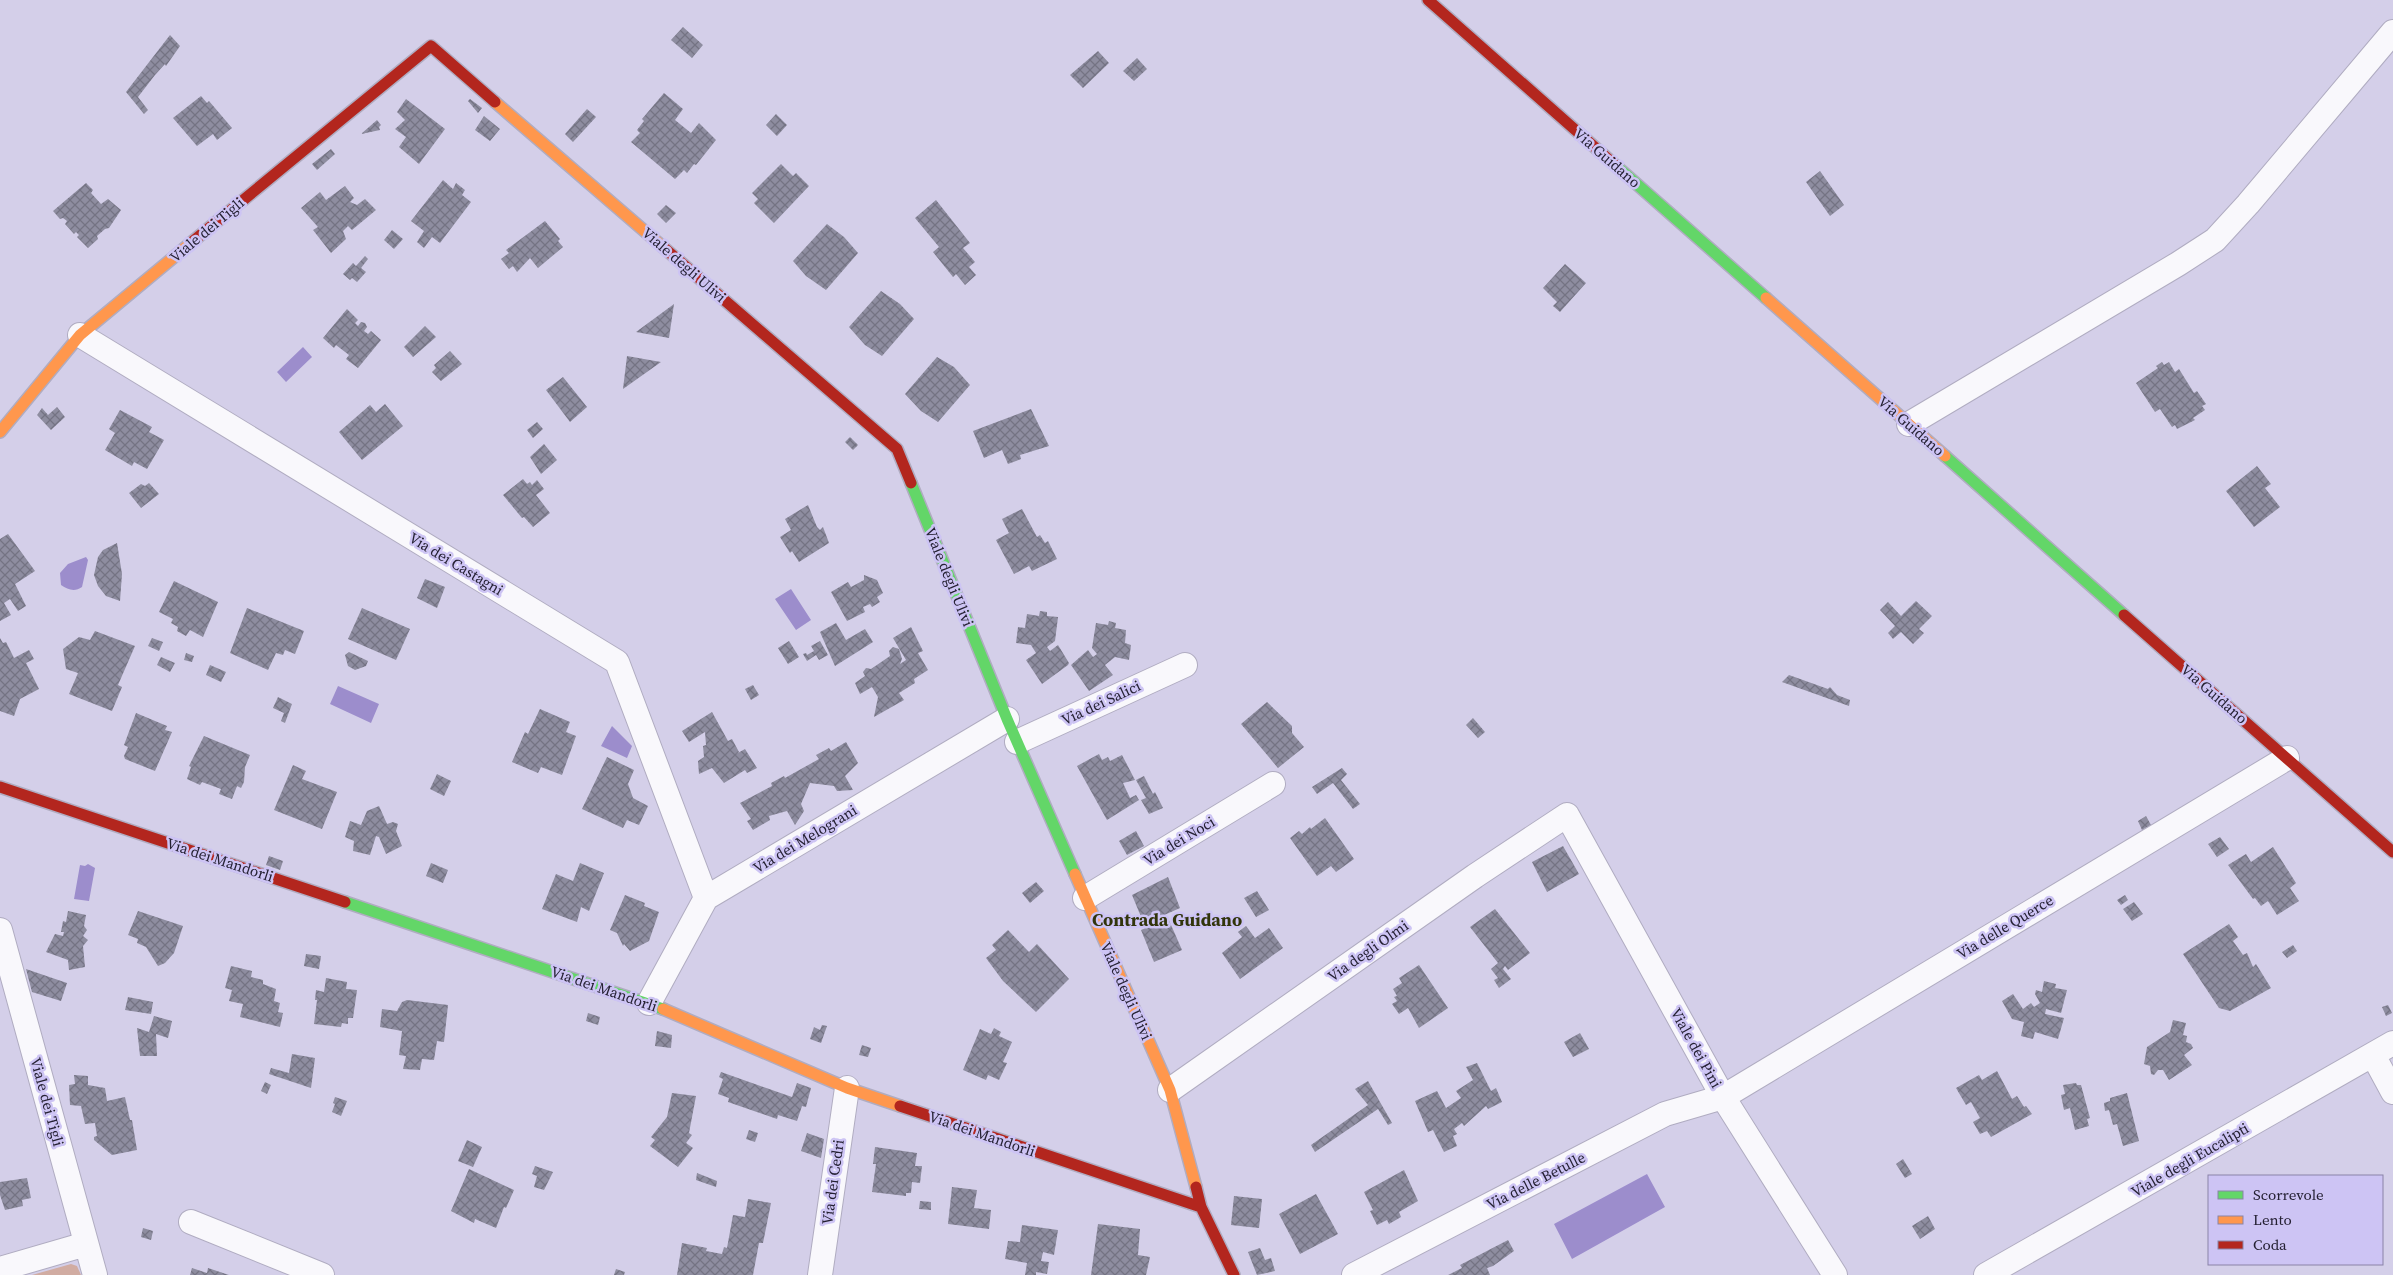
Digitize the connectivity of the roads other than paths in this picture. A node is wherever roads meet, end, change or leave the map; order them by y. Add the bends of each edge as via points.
1 (1428, 0) edge
2 (2393, 32) edge
3 (431, 46) joint
4 (80, 335) junction
5 (1909, 424) junction
6 (0, 432) edge
7 (1185, 665) dead end
8 (1007, 719) junction
9 (1017, 742) junction
10 (2287, 758) junction
11 (1273, 784) dead end
12 (0, 787) edge
13 (1567, 815) joint
14 (2393, 852) edge
15 (706, 898) junction
16 (1085, 898) junction
17 (0, 930) edge
18 (649, 1003) junction
19 (2383, 1049) edge
20 (846, 1088) junction
21 (1170, 1090) junction
22 (2393, 1092) edge
23 (1723, 1097) junction
24 (1201, 1207) junction
25 (191, 1222) dead end
26 (86, 1244) junction
27 (0, 1269) edge
28 (94, 1275) edge
29 (322, 1275) edge
30 (820, 1275) edge
31 (1234, 1275) edge
32 (1354, 1275) edge
33 (1835, 1275) edge
34 (1986, 1275) edge

1 - 5 street, Via Guidano
2 - 5 street via 2215,240
3 - 4 street, Viale dei Tigli
3 - 8 street, Viale degli Ulivi via 896,449
4 - 6 street, Viale dei Tigli
4 - 15 street, Via dei Castagni via 617,662
5 - 10 street, Via Guidano
7 - 9 street, Via dei Salici
8 - 9 street, Viale degli Ulivi
8 - 15 street, Via dei Melograni
9 - 16 street, Viale degli Ulivi
10 - 14 street, Via Guidano
10 - 23 street, Via delle Querce
11 - 16 street, Via dei Noci
12 - 18 street, Via dei Mandorli
13 - 21 street, Via degli Olmi
13 - 23 street, Viale dei Pini
15 - 18 street
16 - 21 street, Viale degli Ulivi
17 - 26 street, Viale dei Tigli
18 - 20 street, Via dei Mandorli
19 - 22 street
19 - 34 street, Viale degli Eucalipti
20 - 24 street, Via dei Mandorli
20 - 30 street, Via dei Cedri
21 - 24 street, Viale degli Ulivi
23 - 32 street, Via delle Betulle via 1665,1114
23 - 33 street, Viale dei Pini
24 - 31 street, Viale degli Ulivi
25 - 29 street
26 - 27 street
26 - 28 street, Viale dei Tigli

